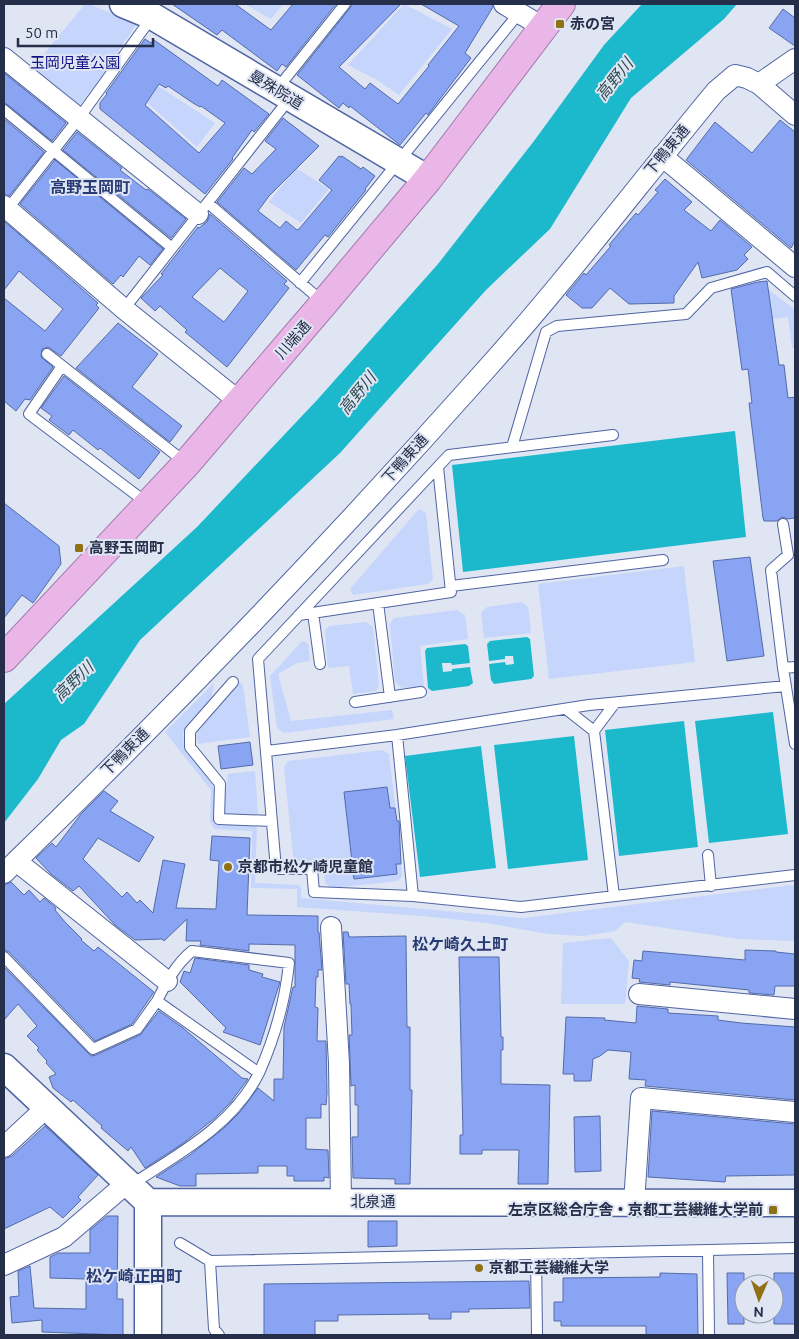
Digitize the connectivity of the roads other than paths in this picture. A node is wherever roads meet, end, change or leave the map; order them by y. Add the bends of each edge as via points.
1 (345, 4) edge
2 (561, 4) edge
3 (138, 8) edge
4 (511, 8) edge
5 (543, 27) junction
6 (4, 58) edge
7 (794, 62) edge
8 (759, 84) junction
9 (283, 94) junction
10 (4, 110) edge
11 (795, 115) edge
12 (79, 118) junction
13 (53, 151) junction
14 (662, 156) junction
15 (399, 162) junction
16 (428, 179) junction
17 (203, 209) junction
18 (5, 210) edge
19 (171, 247) junction
20 (795, 267) edge
21 (300, 283) junction
22 (795, 296) edge
23 (324, 303) junction
24 (124, 309) junction
25 (47, 354) dead end
26 (62, 366) junction
27 (240, 402) junction
28 (613, 435) dead end
29 (512, 447) junction
30 (187, 463) junction
31 (438, 467) junction
32 (149, 504) junction
33 (783, 524) dead end
34 (663, 560) dead end
35 (451, 586) junction
36 (378, 603) junction
37 (313, 613) junction
38 (299, 615) junction
39 (7, 650) edge
40 (320, 664) dead end
41 (795, 667) edge
42 (783, 668) junction
43 (233, 682) dead end
44 (786, 686) junction
45 (422, 692) dead end
46 (390, 697) junction
47 (355, 702) dead end
48 (615, 703) junction
49 (566, 709) junction
50 (594, 731) junction
51 (397, 735) junction
52 (795, 744) edge
53 (267, 752) junction
54 (272, 822) junction
55 (708, 855) dead end
56 (10, 867) edge
57 (795, 875) edge
58 (711, 886) junction
59 (413, 896) junction
60 (614, 896) junction
61 (331, 927) dead end
62 (4, 957) edge
63 (167, 981) junction
64 (639, 994) dead end
65 (157, 1001) junction
66 (795, 1009) edge
67 (4, 1067) edge
68 (259, 1073) junction
69 (48, 1107) junction
70 (795, 1112) edge
71 (4, 1147) edge
72 (135, 1190) junction
73 (341, 1202) junction
74 (634, 1203) junction
75 (795, 1203) edge
76 (180, 1243) dead end
77 (795, 1248) edge
78 (708, 1250) junction
79 (536, 1254) junction
80 (210, 1261) junction
81 (4, 1265) edge
82 (213, 1333) edge
83 (148, 1335) edge
84 (537, 1335) edge
85 (709, 1335) edge

1 - 9 lane
2 - 5 highway, 川端通
3 - 9 street, 曼殊院道
3 - 12 lane
4 - 5 street
4 - 15 lane
5 - 16 highway, 川端通
6 - 12 street
7 - 8 street
8 - 11 street
8 - 14 street, 下鴨東通 via 735,75 716,91
9 - 15 street, 曼殊院道
9 - 17 lane
10 - 13 lane
12 - 13 lane
12 - 17 street
13 - 18 lane
13 - 19 lane
14 - 20 street
14 - 56 street, 下鴨東通 via 477,380 259,616
15 - 16 street, 曼殊院道
15 - 21 lane
16 - 23 highway, 川端通
17 - 19 lane
17 - 21 lane
18 - 24 street
19 - 24 lane
21 - 23 lane
22 - 29 lane via 767,272 710,288 686,314 557,326 546,332
23 - 27 highway, 川端通
24 - 27 street
25 - 26 lane
26 - 30 lane
26 - 32 lane via 29,414
27 - 30 highway, 川端通
28 - 29 lane
29 - 31 lane via 449,455
30 - 32 highway, 川端通
31 - 35 lane
31 - 38 lane
32 - 39 highway, 川端通
33 - 42 lane via 788,555 771,570
34 - 35 lane
35 - 36 lane via 451,592
36 - 37 lane
36 - 46 lane
37 - 38 lane
37 - 40 lane
38 - 53 lane via 258,659
41 - 42 lane
42 - 44 lane
43 - 54 lane via 190,731 190,747 220,784 219,819
44 - 48 lane
44 - 52 lane
45 - 46 lane
46 - 47 lane
48 - 49 lane
48 - 50 lane
49 - 50 lane
49 - 51 lane
50 - 60 lane
51 - 53 lane
51 - 59 lane
53 - 54 lane
54 - 59 lane via 276,870 312,869 314,892
55 - 58 lane
56 - 63 street
57 - 58 lane
58 - 60 lane
59 - 60 lane via 521,908
61 - 73 street via 339,1063
62 - 65 lane via 93,1049 137,1029
63 - 65 lane
63 - 68 lane via 192,951 288,963 286,991 272,1042
64 - 66 street
65 - 68 lane
67 - 69 street
68 - 72 lane via 228,1116
69 - 71 street
69 - 72 street
70 - 74 street via 641,1098
72 - 73 street, 北泉通
72 - 81 street via 64,1237
72 - 83 street
73 - 74 street, 北泉通
74 - 75 street, 北泉通
76 - 80 lane
77 - 78 lane
78 - 79 lane
78 - 85 lane
79 - 80 lane
79 - 84 lane
80 - 82 lane

